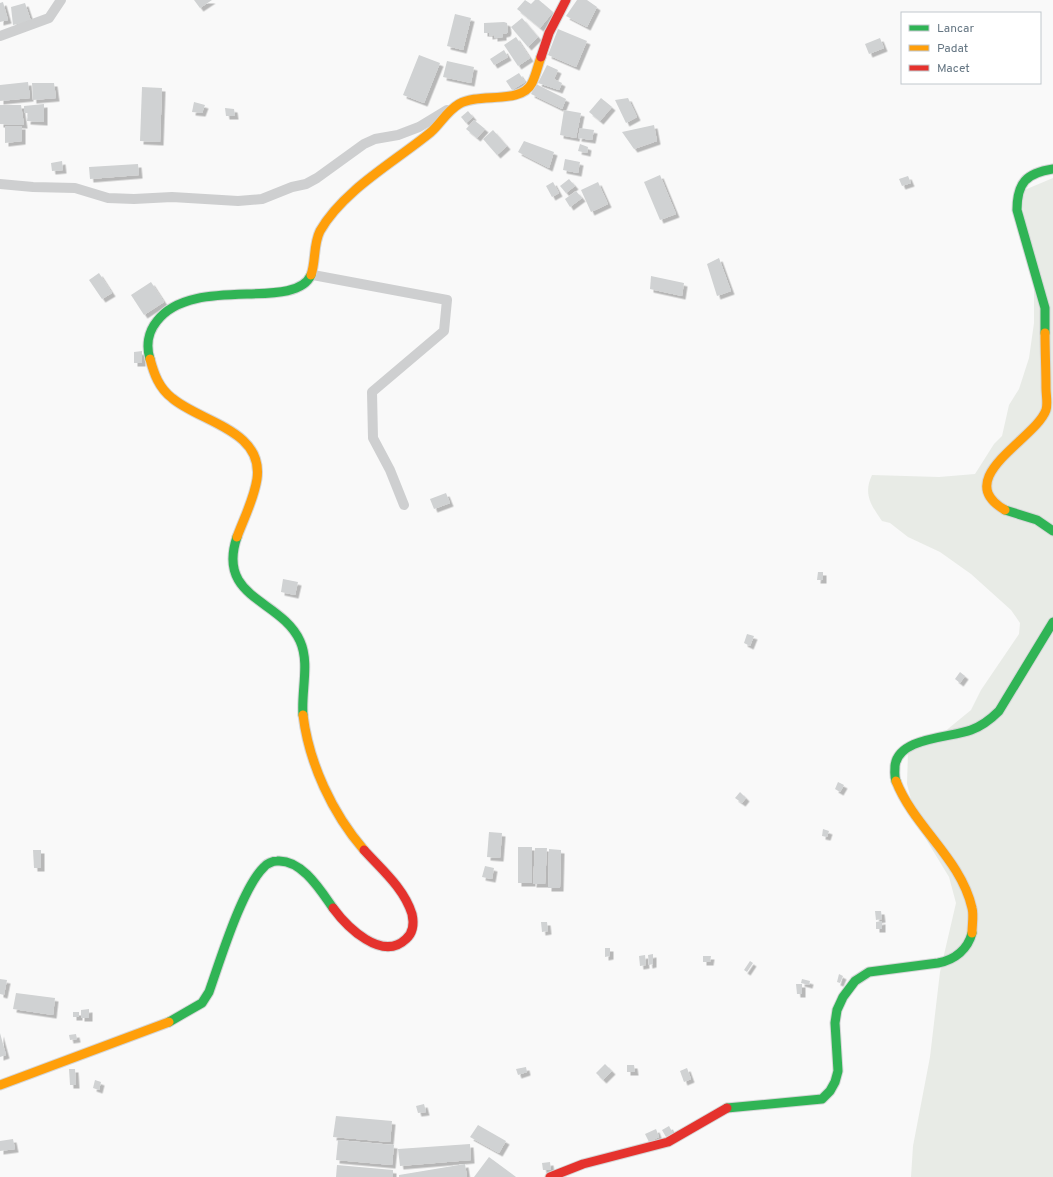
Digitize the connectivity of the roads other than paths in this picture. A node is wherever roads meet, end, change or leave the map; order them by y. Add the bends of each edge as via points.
1 (61, 0) edge
2 (566, 0) edge
3 (0, 36) edge
4 (451, 109) junction
5 (1053, 169) edge
6 (0, 184) edge
7 (313, 275) junction
8 (404, 505) dead end
9 (1053, 531) edge
10 (1053, 622) edge
11 (0, 1086) edge
12 (550, 1177) edge

1 - 3 street via 48,18
2 - 4 street via 549,33 532,84 527,89 504,98 471,98
4 - 6 street via 438,114 419,127 398,135 374,139 318,178 262,199 238,201 172,197 114,198 75,188
4 - 7 street via 446,118 387,164 321,228 317,237
5 - 9 street via 1042,170 1025,179 1016,197 1017,210 1045,308 1046,409 1039,422 995,464 987,486 993,501 1002,508 1040,522
7 - 8 street via 446,300 444,331 372,392 373,438
7 - 11 street via 297,289 286,292 236,293 175,305 160,317 148,334 148,345 154,374 160,386 176,404 226,428 251,448 257,462 257,480 234,549 232,564 235,578 273,610 296,634 304,661 301,701 309,749 322,781 350,832 406,901 414,926 411,934 402,943 383,947 358,935 345,924 297,866 289,862 270,862 263,866 250,886 209,992 202,1002 189,1012 161,1026
10 - 12 street via 1000,711 991,720 971,731 914,744 900,753 893,772 898,790 960,875 970,898 974,926 971,939 964,950 956,957 943,962 869,972 860,976 837,1007 838,1062 834,1085 822,1099 729,1107 668,1142 583,1164

